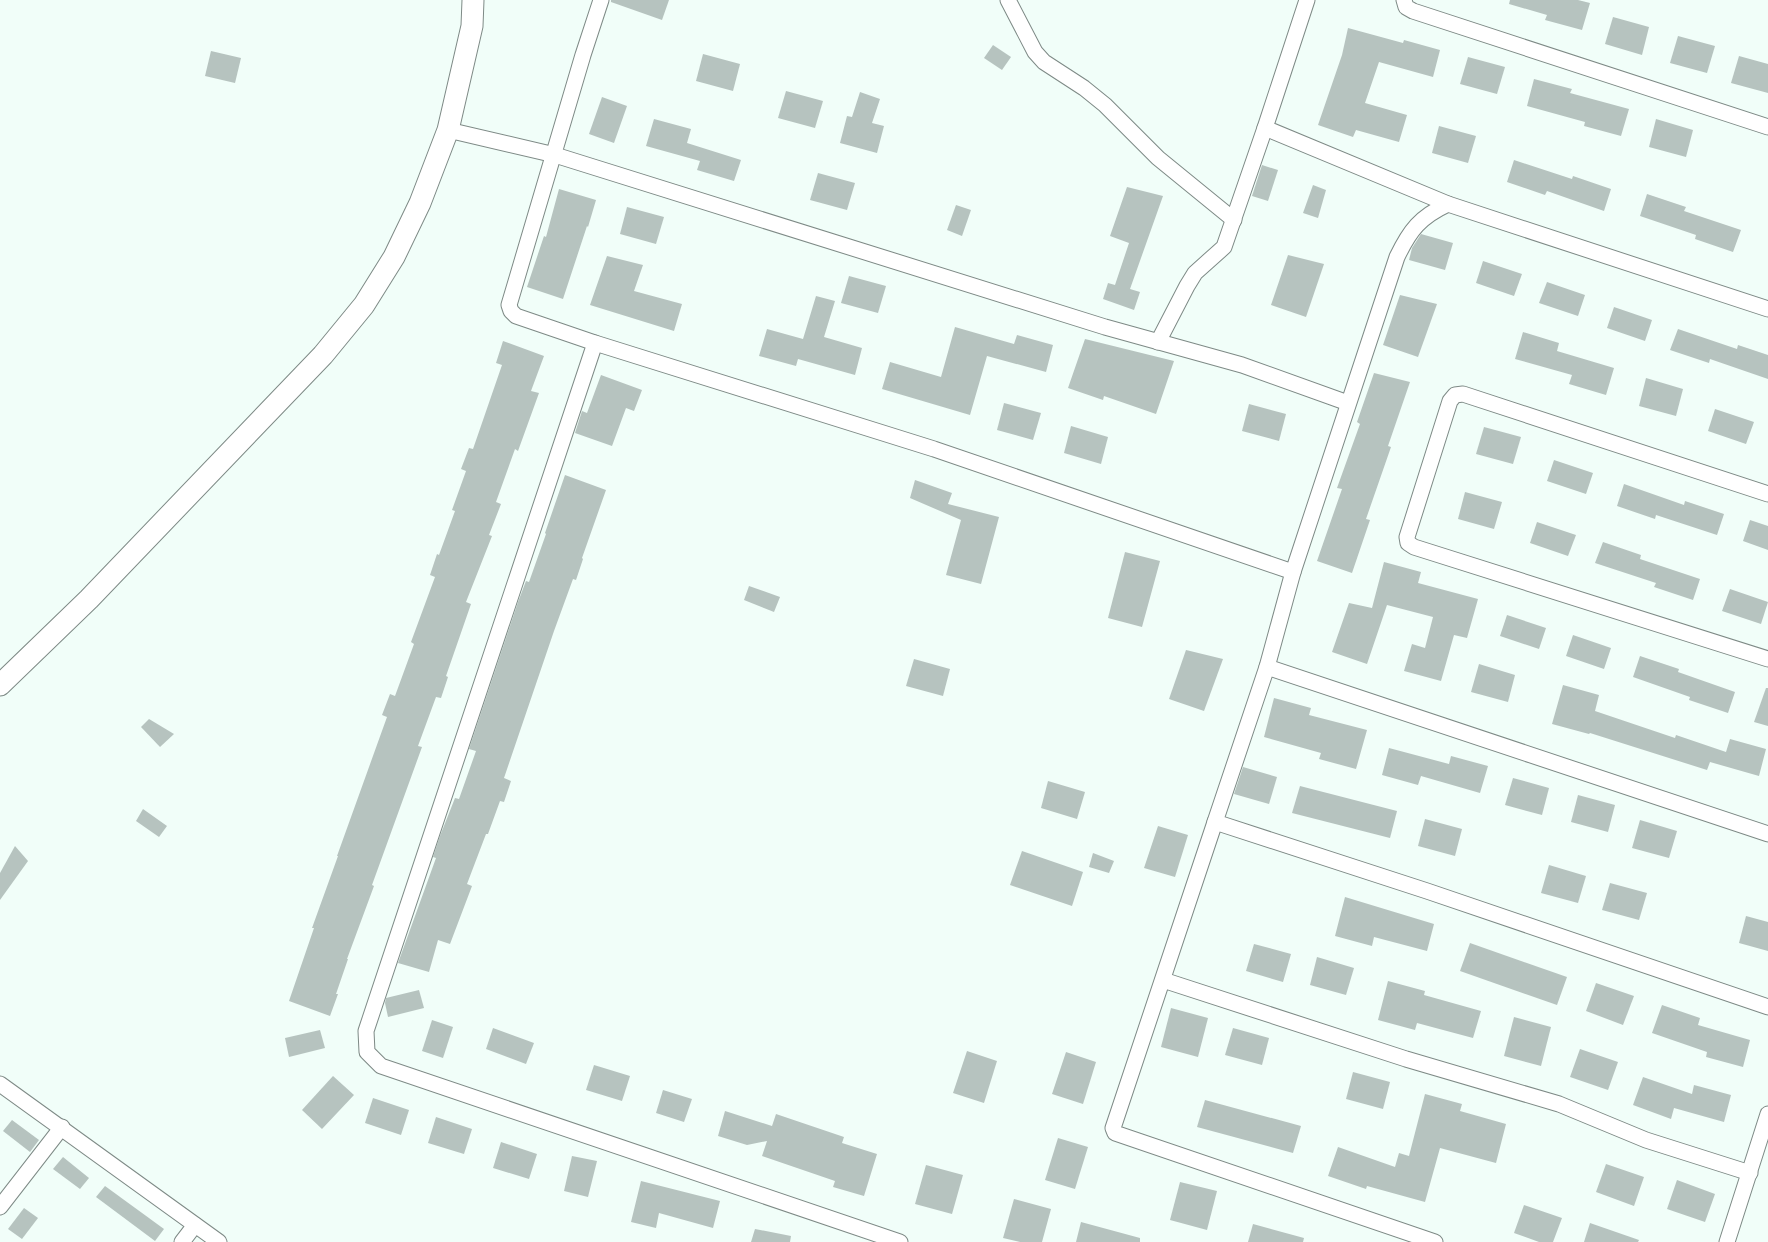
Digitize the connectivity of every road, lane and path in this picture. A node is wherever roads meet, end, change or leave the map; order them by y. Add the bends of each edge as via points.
1 (473, 0) edge
2 (602, 0) edge
3 (1008, 0) edge
4 (1307, 0) edge
5 (1404, 0) edge
6 (1768, 127) edge
7 (1265, 128) junction
8 (448, 130) junction
9 (555, 155) junction
10 (1448, 204) junction
11 (1234, 220) junction
12 (1768, 309) edge
13 (1158, 342) junction
14 (595, 343) junction
15 (1348, 403) junction
16 (1768, 494) edge
17 (1293, 572) junction
18 (1768, 659) edge
19 (1267, 667) junction
20 (0, 685) edge
21 (1215, 822) junction
22 (1768, 834) edge
23 (1163, 980) junction
24 (1768, 1007) edge
25 (0, 1084) edge
26 (1768, 1114) edge
27 (62, 1128) junction
28 (1750, 1173) junction
29 (0, 1207) edge
30 (195, 1225) junction
31 (182, 1242) edge
32 (219, 1242) edge
33 (900, 1242) edge
34 (1435, 1242) edge
35 (1727, 1242) edge

1 - 8 street via 472,26
2 - 9 street via 583,55
3 - 11 street via 1035,52 1044,62 1105,104 1158,158
4 - 7 street
5 - 6 street via 1406,7 1413,11
7 - 10 street
7 - 11 street
8 - 9 street
8 - 20 street via 420,203 394,257 360,311 323,355 94,593
9 - 13 street via 1105,328
9 - 14 street via 509,305 516,316
10 - 12 street
10 - 15 street via 1422,219 1404,242
11 - 13 street via 1224,247 1195,273
13 - 15 street via 1242,365
14 - 17 street via 934,449
14 - 33 street via 366,1032 367,1052 381,1066
15 - 17 street
16 - 18 street via 1463,394 1455,396 1450,401 1407,537 1408,543 1414,547
17 - 19 street
19 - 21 street
19 - 22 street
21 - 23 street
21 - 24 street
23 - 28 street via 1406,1059 1559,1104 1646,1140
23 - 34 street via 1113,1128 1115,1133
25 - 27 street
26 - 28 street
27 - 29 street
27 - 30 street
28 - 35 street
30 - 31 street
30 - 32 street

